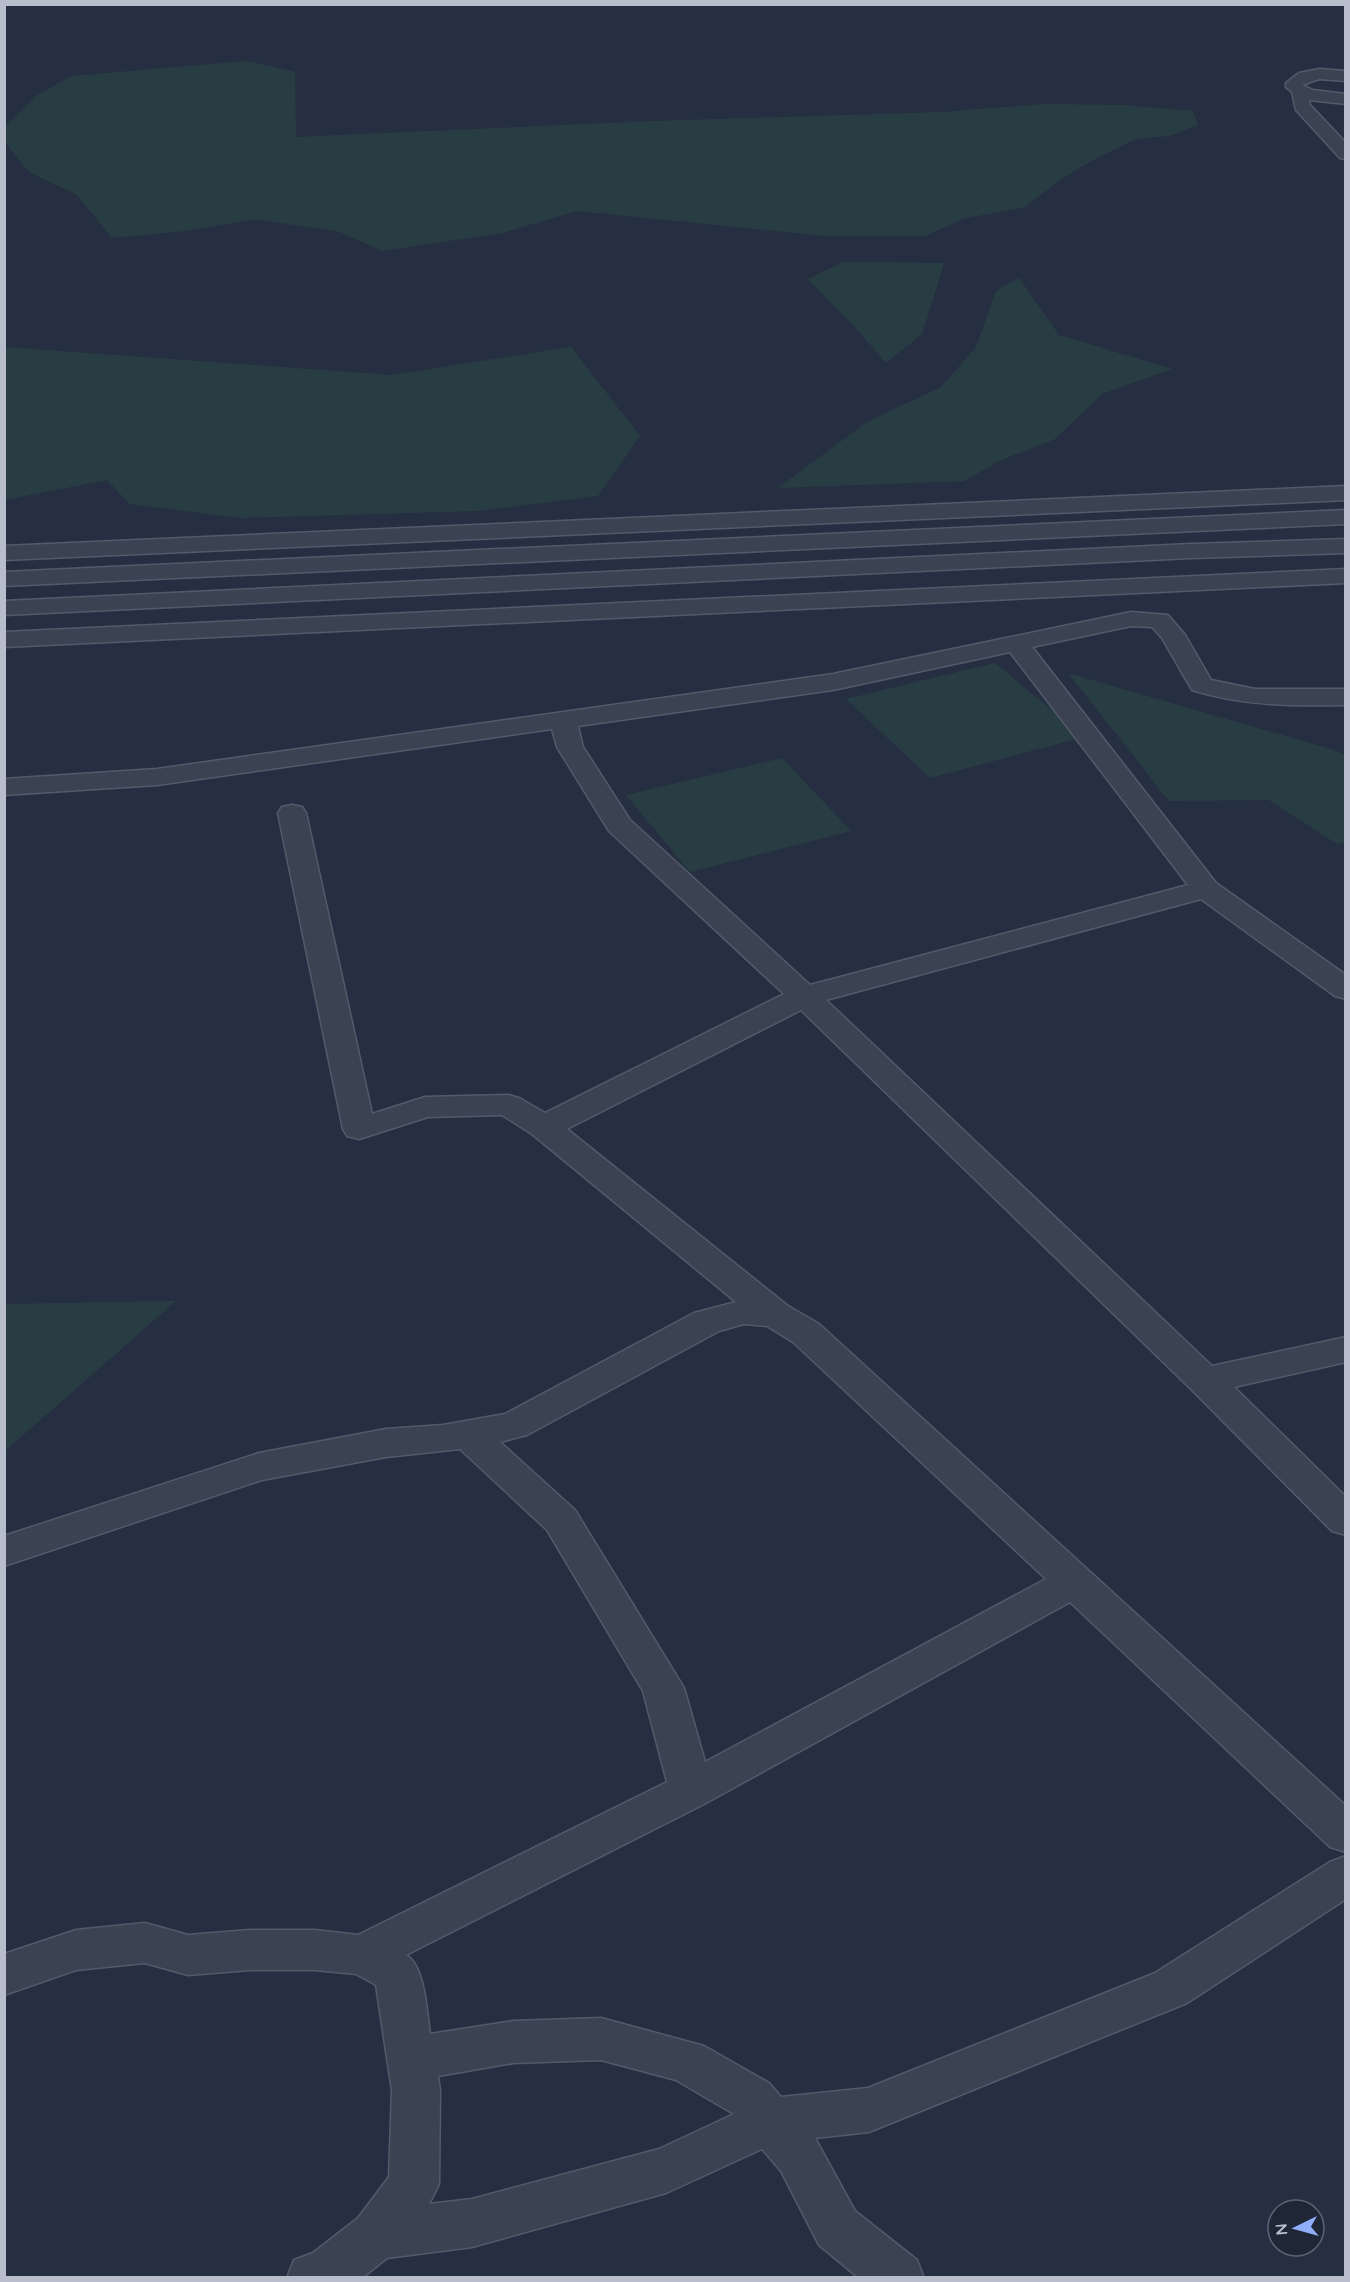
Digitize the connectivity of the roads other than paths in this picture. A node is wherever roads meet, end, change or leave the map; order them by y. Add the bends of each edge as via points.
1 (1346, 76) edge
2 (1300, 91) junction
3 (1321, 98) junction
4 (1346, 99) edge
5 (1337, 115) dead end
6 (1346, 154) edge
7 (1346, 493) edge
8 (1346, 518) edge
9 (1346, 546) edge
10 (4, 553) edge
11 (1346, 576) edge
12 (4, 579) edge
13 (4, 608) edge
14 (4, 640) edge
15 (1015, 642) junction
16 (1346, 697) edge
17 (563, 720) junction
18 (4, 787) edge
19 (292, 813) dead end
20 (1206, 889) junction
21 (1346, 990) edge
22 (804, 996) junction
23 (544, 1126) junction
24 (775, 1315) junction
25 (1346, 1349) edge
26 (1205, 1381) junction
27 (468, 1435) junction
28 (1346, 1521) edge
29 (4, 1551) edge
30 (1057, 1591) dead end
31 (691, 1790) junction
32 (1346, 1833) edge
33 (1346, 1875) edge
34 (362, 1955) junction
35 (4, 1975) edge
36 (411, 2060) junction
37 (770, 2121) junction
38 (376, 2235) junction
39 (312, 2277) edge
40 (899, 2277) edge

1 - 2 street via 1304,77 1294,83
2 - 3 street
2 - 6 street via 1302,106
3 - 4 street
3 - 5 street
7 - 10 street
8 - 12 street
9 - 13 street
11 - 14 street
15 - 16 street via 1131,619 1159,620 1173,635 1201,685 1261,699
15 - 17 street via 833,682
15 - 20 street
17 - 18 street via 157,777
17 - 22 street via 570,747 619,825
19 - 23 street via 359,1129 425,1107 508,1105
20 - 21 street
20 - 22 street
22 - 23 street
22 - 26 street
23 - 24 street
24 - 27 street via 744,1312 707,1322 514,1426
24 - 32 street via 806,1333
25 - 26 street
26 - 28 street
27 - 29 street via 386,1443 259,1467
27 - 31 street via 561,1520 663,1688
30 - 31 street
31 - 34 street
33 - 37 street via 1171,1988 869,2110
34 - 35 street via 250,1950 188,1955 145,1943 76,1950
34 - 36 street via 397,1972
36 - 37 street via 513,2042 601,2039 687,2061 752,2099
36 - 38 street via 416,2091 414,2184
37 - 38 street via 666,2170 472,2223
37 - 40 street via 798,2155 837,2228
38 - 39 street via 330,2271

